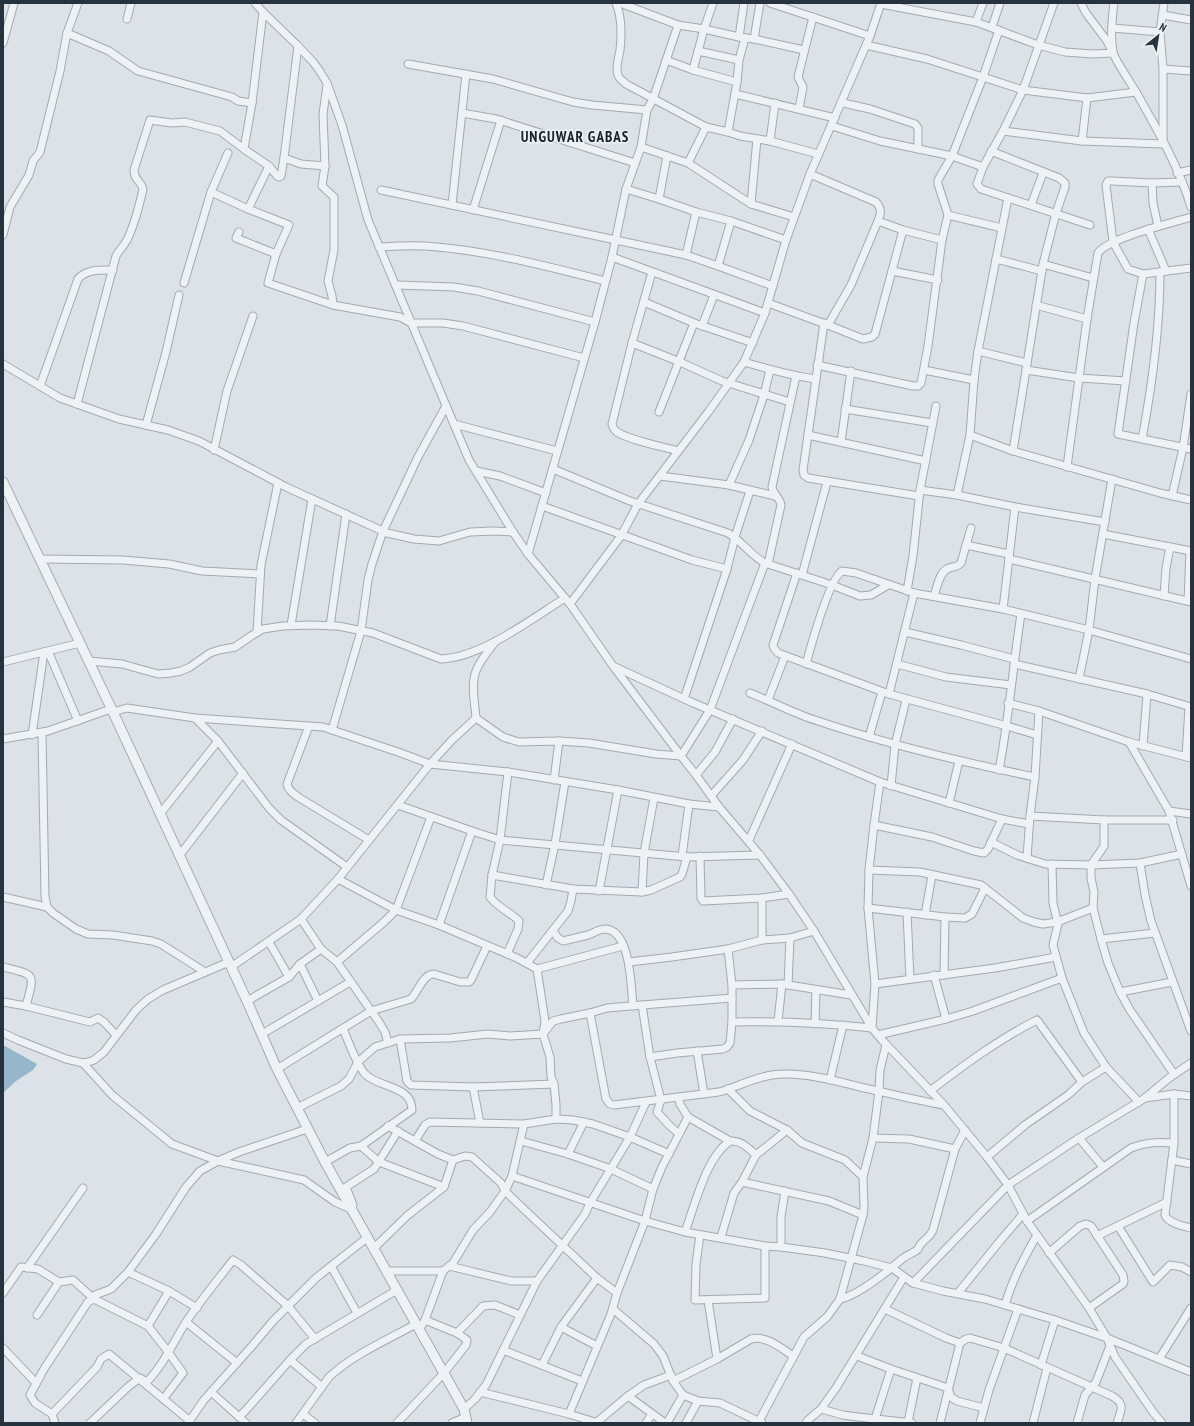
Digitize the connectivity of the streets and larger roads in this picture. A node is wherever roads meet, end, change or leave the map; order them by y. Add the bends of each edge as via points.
1 (14, 3) edge
2 (78, 3) edge
3 (131, 3) edge
4 (255, 3) edge
5 (616, 3) edge
6 (620, 3) edge
7 (713, 3) edge
8 (744, 3) edge
9 (760, 3) edge
10 (770, 3) edge
11 (983, 3) edge
12 (1000, 3) edge
13 (1054, 3) edge
14 (1081, 3) edge
15 (1114, 3) edge
16 (1164, 3) edge
17 (881, 4) edge
18 (262, 12) junction
19 (1163, 15) junction
20 (813, 17) junction
21 (127, 19) dead end
22 (1191, 20) edge
23 (976, 22) junction
24 (678, 25) junction
25 (1112, 28) junction
26 (704, 29) junction
27 (996, 29) junction
28 (1160, 32) junction
29 (67, 33) junction
30 (870, 36) junction
31 (742, 37) junction
32 (754, 39) junction
33 (3, 43) edge
34 (866, 45) junction
35 (1038, 45) junction
36 (298, 46) junction
37 (804, 50) junction
38 (698, 51) junction
39 (1113, 53) junction
40 (666, 60) junction
41 (739, 60) junction
42 (408, 64) dead end
43 (1163, 69) junction
44 (693, 70) junction
45 (1191, 71) edge
46 (466, 74) junction
47 (983, 77) junction
48 (737, 82) junction
49 (327, 83) junction
50 (1023, 90) junction
51 (1136, 92) junction
52 (735, 94) junction
53 (1088, 98) junction
54 (653, 99) junction
55 (252, 103) junction
56 (775, 103) junction
57 (843, 103) junction
58 (799, 109) junction
59 (647, 110) junction
60 (462, 113) junction
61 (835, 118) junction
62 (501, 120) junction
63 (832, 126) junction
64 (706, 127) junction
65 (1003, 130) junction
66 (728, 132) junction
67 (757, 139) junction
68 (770, 141) junction
69 (1082, 141) junction
70 (1162, 146) junction
71 (641, 147) junction
72 (244, 149) junction
73 (918, 149) junction
74 (991, 151) junction
75 (228, 153) dead end
76 (818, 154) junction
77 (667, 156) junction
78 (952, 156) junction
79 (284, 158) junction
80 (635, 163) junction
81 (688, 163) junction
82 (269, 166) junction
83 (325, 166) junction
84 (983, 167) junction
85 (1191, 170) edge
86 (1043, 173) junction
87 (1177, 173) junction
88 (810, 174) junction
89 (1182, 182) junction
90 (1152, 183) junction
91 (626, 189) junction
92 (381, 190) dead end
93 (211, 192) junction
94 (1008, 198) junction
95 (659, 199) junction
96 (751, 204) junction
97 (452, 205) junction
98 (1031, 205) junction
99 (1191, 207) edge
100 (248, 209) junction
101 (473, 210) junction
102 (696, 212) junction
103 (1056, 213) junction
104 (948, 215) junction
105 (794, 217) junction
106 (1191, 217) edge
107 (730, 221) junction
108 (878, 222) junction
109 (1090, 225) dead end
110 (1158, 226) junction
111 (1002, 228) junction
112 (1148, 229) junction
113 (902, 230) junction
114 (239, 232) dead end
115 (3, 235) edge
116 (615, 240) junction
117 (786, 240) junction
118 (942, 240) junction
119 (1113, 242) junction
120 (379, 247) junction
121 (276, 254) junction
122 (686, 255) junction
123 (612, 257) junction
124 (996, 259) junction
125 (718, 266) junction
126 (1042, 268) junction
127 (1191, 268) edge
128 (113, 270) junction
129 (892, 271) junction
130 (652, 272) junction
131 (1163, 272) junction
132 (1143, 274) junction
133 (1093, 278) junction
134 (938, 280) junction
135 (605, 281) junction
136 (184, 283) dead end
137 (396, 285) junction
138 (773, 286) junction
139 (179, 295) dead end
140 (714, 295) junction
141 (644, 302) junction
142 (768, 303) junction
143 (332, 305) junction
144 (1036, 305) junction
145 (765, 313) junction
146 (253, 316) dead end
147 (1087, 319) junction
148 (595, 322) junction
149 (411, 323) junction
150 (694, 323) junction
151 (826, 324) junction
152 (702, 326) junction
153 (632, 343) junction
154 (753, 343) junction
155 (978, 351) junction
156 (584, 358) junction
157 (680, 362) junction
158 (744, 362) junction
159 (3, 364) edge
160 (817, 365) junction
161 (1027, 366) junction
162 (770, 370) junction
163 (924, 370) junction
164 (851, 372) junction
165 (796, 376) junction
166 (1079, 378) junction
167 (816, 379) junction
168 (974, 380) junction
169 (1126, 381) junction
170 (728, 383) junction
171 (40, 386) junction
172 (1191, 394) edge
173 (764, 395) junction
174 (790, 402) junction
175 (77, 404) junction
176 (446, 406) junction
177 (936, 406) dead end
178 (846, 409) junction
179 (659, 412) dead end
180 (932, 423) junction
181 (454, 424) junction
182 (146, 425) junction
183 (808, 435) junction
184 (970, 435) junction
185 (1142, 439) junction
186 (841, 442) junction
187 (1183, 448) junction
188 (1191, 449) edge
189 (214, 450) junction
190 (557, 451) junction
191 (678, 451) junction
192 (1013, 451) junction
193 (926, 461) junction
194 (1067, 467) junction
195 (553, 469) junction
196 (476, 471) junction
197 (660, 476) junction
198 (1112, 479) junction
199 (3, 482) edge
200 (827, 482) junction
201 (278, 483) junction
202 (729, 486) junction
203 (5, 490) edge
204 (750, 491) junction
205 (546, 493) junction
206 (920, 493) junction
207 (957, 495) junction
208 (775, 496) junction
209 (1172, 496) junction
210 (312, 499) junction
211 (1191, 500) edge
212 (638, 504) junction
213 (542, 506) junction
214 (1015, 508) junction
215 (346, 514) junction
216 (1105, 522) junction
217 (971, 528) dead end
218 (383, 531) junction
219 (513, 532) junction
220 (1103, 534) junction
221 (621, 536) junction
222 (735, 537) junction
223 (966, 545) junction
224 (1170, 547) junction
225 (1191, 551) edge
226 (528, 554) junction
227 (1009, 557) junction
228 (40, 559) junction
229 (767, 563) junction
230 (727, 570) junction
231 (260, 574) junction
232 (800, 574) junction
233 (1094, 579) junction
234 (832, 585) junction
235 (888, 585) junction
236 (911, 592) junction
237 (934, 596) junction
238 (1164, 596) junction
239 (565, 598) junction
240 (1190, 601) edge
241 (570, 604) junction
242 (1003, 609) junction
243 (1021, 614) junction
244 (291, 626) junction
245 (330, 626) junction
246 (1089, 630) junction
247 (361, 631) junction
248 (257, 632) junction
249 (905, 632) junction
250 (497, 641) junction
251 (80, 643) junction
252 (46, 652) junction
253 (785, 656) junction
254 (1191, 659) edge
255 (88, 661) junction
256 (3, 662) edge
257 (1014, 662) junction
258 (806, 664) junction
259 (897, 664) junction
260 (613, 666) junction
261 (1079, 679) junction
262 (1011, 685) junction
263 (750, 693) dead end
264 (886, 693) junction
265 (1147, 694) junction
266 (684, 699) junction
267 (768, 700) junction
268 (906, 700) junction
269 (1008, 703) junction
270 (1190, 707) edge
271 (710, 710) junction
272 (112, 711) junction
273 (1039, 711) junction
274 (195, 718) junction
275 (476, 718) junction
276 (733, 719) junction
277 (78, 721) junction
278 (308, 726) junction
279 (1007, 726) junction
280 (332, 730) junction
281 (762, 731) junction
282 (42, 733) junction
283 (32, 735) junction
284 (1037, 735) junction
285 (869, 737) junction
286 (3, 739) edge
287 (218, 741) junction
288 (559, 741) junction
289 (1129, 742) junction
290 (792, 744) junction
291 (895, 745) junction
292 (1143, 746) junction
293 (681, 756) junction
294 (1189, 757) edge
295 (959, 761) junction
296 (430, 764) junction
297 (999, 770) junction
298 (508, 772) junction
299 (242, 773) junction
300 (696, 775) junction
301 (1035, 777) junction
302 (554, 780) junction
303 (566, 782) junction
304 (880, 782) junction
305 (891, 786) junction
306 (618, 790) junction
307 (711, 796) junction
308 (654, 798) junction
309 (949, 803) junction
310 (689, 804) junction
311 (398, 805) junction
312 (719, 807) junction
313 (1169, 811) junction
314 (160, 814) junction
315 (1191, 814) edge
316 (1030, 816) junction
317 (431, 817) junction
318 (1002, 819) junction
319 (1104, 820) junction
320 (1172, 820) junction
321 (1029, 824) junction
322 (874, 825) junction
323 (472, 831) junction
324 (369, 840) junction
325 (500, 840) junction
326 (749, 840) junction
327 (991, 842) junction
328 (555, 844) junction
329 (606, 849) junction
330 (644, 853) junction
331 (1182, 854) junction
332 (760, 855) junction
333 (179, 856) junction
334 (700, 856) junction
335 (684, 857) junction
336 (1027, 858) junction
337 (1140, 863) junction
338 (1052, 864) junction
339 (1091, 865) junction
340 (347, 866) junction
341 (869, 870) junction
342 (932, 874) junction
343 (492, 875) junction
344 (1189, 876) edge
345 (338, 879) junction
346 (546, 885) junction
347 (1191, 886) edge
348 (985, 888) junction
349 (573, 889) junction
350 (599, 891) junction
351 (642, 892) junction
352 (789, 894) junction
353 (3, 897) edge
354 (762, 898) junction
355 (48, 907) junction
356 (868, 908) junction
357 (1093, 908) junction
358 (396, 910) junction
359 (907, 912) junction
360 (925, 915) junction
361 (945, 917) junction
362 (301, 919) junction
363 (1057, 922) junction
364 (439, 925) junction
365 (552, 931) junction
366 (814, 931) junction
367 (1155, 933) junction
368 (790, 938) junction
369 (1101, 939) junction
370 (762, 940) junction
371 (269, 942) junction
372 (487, 946) junction
373 (623, 946) junction
374 (321, 949) junction
375 (728, 949) junction
376 (507, 954) junction
377 (1056, 957) junction
378 (336, 962) junction
379 (629, 962) junction
380 (527, 963) junction
381 (300, 964) junction
382 (230, 965) junction
383 (3, 966) edge
384 (537, 969) junction
385 (205, 972) junction
386 (934, 975) junction
387 (944, 975) junction
388 (289, 977) junction
389 (1062, 978) junction
390 (910, 979) junction
391 (350, 982) junction
392 (1172, 982) junction
393 (785, 984) junction
394 (875, 984) junction
395 (732, 985) junction
396 (816, 990) junction
397 (1120, 992) junction
398 (851, 995) junction
399 (732, 998) junction
400 (247, 1001) junction
401 (318, 1001) junction
402 (3, 1002) edge
403 (642, 1005) junction
404 (26, 1006) junction
405 (632, 1006) junction
406 (371, 1011) junction
407 (590, 1013) junction
408 (946, 1019) junction
409 (778, 1021) junction
410 (732, 1022) junction
411 (815, 1024) junction
412 (843, 1025) junction
413 (872, 1028) junction
414 (343, 1029) junction
415 (1191, 1031) edge
416 (3, 1033) edge
417 (262, 1034) junction
418 (544, 1034) junction
419 (116, 1035) junction
420 (878, 1035) junction
421 (400, 1039) junction
422 (388, 1043) junction
423 (886, 1045) junction
424 (697, 1051) junction
425 (650, 1057) junction
426 (358, 1062) junction
427 (83, 1063) junction
428 (1191, 1063) edge
429 (1106, 1067) junction
430 (277, 1069) junction
431 (1174, 1074) junction
432 (830, 1080) junction
433 (1082, 1082) junction
434 (554, 1084) junction
435 (473, 1087) junction
436 (728, 1089) junction
437 (879, 1091) junction
438 (930, 1091) junction
439 (704, 1094) junction
440 (1174, 1094) junction
441 (1191, 1096) edge
442 (678, 1097) junction
443 (660, 1100) junction
444 (1142, 1100) junction
445 (646, 1102) junction
446 (944, 1105) junction
447 (297, 1108) junction
448 (688, 1117) junction
449 (556, 1119) junction
450 (584, 1122) junction
451 (480, 1123) junction
452 (524, 1124) junction
453 (388, 1126) junction
454 (308, 1129) junction
455 (398, 1130) junction
456 (787, 1130) junction
457 (965, 1130) junction
458 (679, 1134) junction
459 (630, 1137) junction
460 (873, 1138) junction
461 (1079, 1138) junction
462 (415, 1141) junction
463 (521, 1141) junction
464 (730, 1141) junction
465 (1174, 1143) junction
466 (361, 1146) junction
467 (955, 1149) junction
468 (568, 1154) junction
469 (669, 1154) junction
470 (756, 1155) junction
471 (987, 1157) junction
472 (453, 1160) junction
473 (1172, 1160) junction
474 (218, 1161) junction
475 (325, 1162) junction
476 (379, 1162) junction
477 (1191, 1164) edge
478 (1104, 1167) junction
479 (611, 1169) junction
480 (512, 1176) junction
481 (864, 1178) junction
482 (742, 1182) junction
483 (1008, 1185) junction
484 (444, 1186) junction
485 (82, 1188) dead end
486 (653, 1189) junction
487 (505, 1191) junction
488 (785, 1191) junction
489 (1167, 1202) junction
490 (590, 1203) junction
491 (353, 1210) junction
492 (863, 1215) junction
493 (1025, 1217) junction
494 (645, 1221) junction
495 (360, 1224) junction
496 (1118, 1226) junction
497 (1191, 1228) edge
498 (685, 1232) junction
499 (700, 1234) junction
500 (1037, 1235) junction
501 (1097, 1236) junction
502 (368, 1237) junction
503 (721, 1238) junction
504 (564, 1245) junction
505 (766, 1246) junction
506 (781, 1247) junction
507 (374, 1248) junction
508 (1049, 1253) junction
509 (852, 1258) junction
510 (331, 1266) junction
511 (449, 1266) junction
512 (27, 1268) junction
513 (892, 1268) junction
514 (387, 1271) junction
515 (443, 1271) junction
516 (128, 1272) junction
517 (1191, 1272) edge
518 (904, 1277) junction
519 (598, 1278) junction
520 (537, 1281) junction
521 (59, 1282) junction
522 (913, 1282) junction
523 (397, 1290) junction
524 (169, 1291) junction
525 (3, 1293) edge
526 (617, 1293) junction
527 (958, 1293) junction
528 (94, 1299) junction
529 (840, 1299) junction
530 (708, 1300) junction
531 (1005, 1305) junction
532 (288, 1306) junction
533 (197, 1308) junction
534 (1089, 1308) junction
535 (1191, 1308) edge
536 (613, 1309) junction
537 (885, 1309) junction
538 (1018, 1309) junction
539 (357, 1313) junction
540 (37, 1315) dead end
541 (520, 1316) junction
542 (425, 1320) junction
543 (1055, 1320) junction
544 (186, 1322) junction
545 (148, 1326) junction
546 (417, 1327) junction
547 (561, 1327) junction
548 (456, 1333) junction
549 (1107, 1338) junction
550 (315, 1339) junction
551 (960, 1343) junction
552 (597, 1346) junction
553 (1110, 1346) junction
554 (3, 1348) edge
555 (1004, 1348) junction
556 (503, 1350) junction
557 (170, 1353) junction
558 (793, 1356) junction
559 (857, 1356) junction
560 (717, 1359) junction
561 (1159, 1359) junction
562 (290, 1360) junction
563 (237, 1363) junction
564 (542, 1366) junction
565 (1044, 1366) junction
566 (891, 1369) junction
567 (1191, 1372) edge
568 (444, 1373) junction
569 (140, 1378) junction
570 (672, 1378) junction
571 (917, 1378) junction
572 (582, 1381) junction
573 (36, 1383) junction
574 (1091, 1386) junction
575 (322, 1387) junction
576 (948, 1388) junction
577 (211, 1392) junction
578 (480, 1392) junction
579 (683, 1394) junction
580 (628, 1396) junction
581 (164, 1398) junction
582 (698, 1401) junction
583 (984, 1408) junction
584 (821, 1409) junction
585 (52, 1414) junction
586 (303, 1414) junction
587 (569, 1414) junction
588 (652, 1414) junction
589 (239, 1416) junction
590 (466, 1416) edge
591 (875, 1419) junction
592 (807, 1421) dead end
593 (189, 1422) edge
594 (759, 1422) edge
595 (910, 1422) edge
596 (55, 1423) edge
597 (90, 1423) edge
598 (246, 1423) edge
599 (296, 1423) edge
600 (315, 1423) edge
601 (397, 1423) edge
602 (452, 1423) edge
603 (597, 1423) edge
604 (646, 1423) edge
605 (666, 1423) edge
606 (686, 1423) edge
607 (940, 1423) edge
608 (980, 1423) edge
609 (1033, 1423) edge
610 (1077, 1423) edge
611 (1117, 1423) edge
612 (1162, 1423) edge

1 - 33 street
2 - 29 street
3 - 21 street
4 - 18 street
5 - 54 street via 622,26 618,76 626,84
6 - 24 street
7 - 26 street
8 - 31 street
9 - 32 street
10 - 20 street
11 - 23 street
12 - 27 street
13 - 35 street
14 - 39 street
15 - 25 street
16 - 19 street
17 - 23 street
17 - 30 street
18 - 36 street
18 - 55 street
19 - 22 street
19 - 28 street
20 - 30 street
20 - 37 street
23 - 27 street
24 - 26 street
24 - 40 street
25 - 28 street
25 - 39 street
26 - 31 street
26 - 38 street
27 - 35 street
27 - 47 street
28 - 43 street
29 - 55 street via 109,52 138,71
29 - 115 street via 40,152 10,207
30 - 34 street
31 - 32 street
31 - 41 street
32 - 37 street
34 - 47 street via 927,59
34 - 57 street
35 - 39 street via 1065,52
35 - 50 street
36 - 49 street via 320,70
36 - 79 street
37 - 58 street via 798,77 803,87
38 - 41 street
38 - 44 street
39 - 51 street
40 - 44 street
40 - 54 street
41 - 48 street
42 - 46 street
43 - 45 street
43 - 70 street
44 - 48 street
46 - 59 street via 573,102
46 - 60 street
47 - 50 street
47 - 78 street
48 - 52 street
49 - 83 street via 324,114
49 - 120 street via 342,125 368,220
50 - 53 street
50 - 65 street
51 - 53 street
51 - 70 street
52 - 56 street
52 - 66 street
53 - 69 street
54 - 59 street
54 - 64 street
55 - 72 street
56 - 58 street
56 - 68 street
57 - 61 street
57 - 73 street via 915,124 918,128
58 - 61 street
59 - 71 street
60 - 62 street
60 - 97 street
61 - 63 street
62 - 80 street
62 - 101 street
63 - 73 street via 880,141
63 - 76 street
64 - 66 street
64 - 81 street
65 - 69 street
65 - 74 street
66 - 67 street
67 - 68 street
67 - 96 street
68 - 76 street
69 - 70 street
70 - 87 street
71 - 77 street
71 - 80 street
72 - 82 street
72 - 128 street via 220,131 185,122 150,120 134,170 134,177 143,189 136,221 126,243 116,256
73 - 78 street
74 - 84 street
74 - 86 street
75 - 93 street
76 - 88 street
77 - 81 street
77 - 95 street
78 - 84 street
78 - 104 street via 940,174 938,184
79 - 82 street via 282,176 277,176
79 - 83 street via 301,164
80 - 91 street
81 - 96 street
82 - 100 street
83 - 143 street via 322,186 334,197 334,250 328,281
84 - 94 street via 978,187
85 - 87 street
86 - 98 street
86 - 103 street via 1059,178 1065,183
87 - 89 street
88 - 105 street
88 - 108 street via 876,202 881,211
89 - 90 street
89 - 99 street
90 - 110 street
90 - 119 street via 1106,182
91 - 95 street
91 - 116 street
92 - 97 street
93 - 100 street
93 - 136 street
94 - 98 street
94 - 111 street
95 - 102 street
96 - 105 street
97 - 101 street
98 - 103 street
100 - 121 street via 289,225
101 - 116 street
102 - 107 street
102 - 122 street
103 - 109 street
103 - 126 street
104 - 111 street
104 - 118 street
105 - 117 street
106 - 110 street
107 - 117 street
107 - 125 street
108 - 113 street
108 - 151 street via 850,285
110 - 112 street
111 - 124 street
112 - 119 street
112 - 131 street
113 - 118 street
113 - 129 street
114 - 121 street via 236,238
116 - 122 street
116 - 123 street
117 - 138 street
118 - 134 street
119 - 132 street via 1128,269
119 - 133 street via 1101,248 1098,253
120 - 135 street via 424,246 463,250 517,259
120 - 137 street
121 - 143 street via 268,283
122 - 125 street
123 - 130 street
123 - 135 street
124 - 126 street
124 - 155 street
125 - 138 street
126 - 133 street
126 - 144 street
127 - 131 street
128 - 171 street via 90,271 80,275
128 - 175 street
129 - 134 street
129 - 151 street via 875,334 872,337 863,339
130 - 140 street
130 - 141 street
131 - 132 street
131 - 185 street via 1153,368
132 - 169 street
133 - 147 street
134 - 163 street
135 - 148 street
137 - 148 street via 454,287 478,291
137 - 149 street
138 - 142 street
139 - 182 street
140 - 145 street
140 - 152 street
141 - 150 street
141 - 153 street
142 - 145 street
142 - 151 street
143 - 149 street via 400,317
144 - 147 street
144 - 161 street
145 - 154 street
146 - 189 street via 227,391
147 - 166 street
148 - 156 street
149 - 156 street via 463,326
149 - 176 street
150 - 152 street
150 - 157 street
151 - 160 street
152 - 154 street
153 - 157 street
153 - 191 street via 612,424 613,429 630,438
154 - 158 street
155 - 161 street
155 - 168 street
156 - 190 street
157 - 170 street
157 - 179 street
158 - 162 street
158 - 170 street
159 - 171 street
160 - 164 street
160 - 167 street
161 - 166 street
161 - 192 street
162 - 165 street
162 - 173 street
163 - 164 street via 918,386
163 - 168 street
164 - 178 street
165 - 167 street
165 - 174 street
166 - 169 street
166 - 194 street
167 - 183 street
168 - 184 street
169 - 185 street via 1118,434
170 - 173 street
170 - 191 street
171 - 175 street via 60,398
172 - 187 street
173 - 174 street
173 - 202 street via 749,440
174 - 208 street via 772,487
175 - 182 street via 119,419
176 - 181 street
176 - 218 street via 418,457
177 - 180 street
178 - 180 street
178 - 186 street
180 - 193 street
181 - 190 street
181 - 196 street
182 - 189 street via 183,435
183 - 186 street
183 - 200 street via 804,474 808,478
184 - 192 street
184 - 207 street
185 - 187 street
186 - 193 street
187 - 188 street
187 - 209 street
189 - 201 street
190 - 195 street
191 - 197 street
192 - 194 street
193 - 206 street
194 - 198 street
195 - 205 street
195 - 212 street
196 - 205 street via 500,476
196 - 219 street
197 - 202 street
197 - 212 street
198 - 209 street
198 - 216 street
199 - 203 street
200 - 206 street
200 - 232 street
201 - 210 street
201 - 231 street
202 - 204 street
203 - 228 street
204 - 208 street
204 - 222 street
205 - 213 street
206 - 207 street
206 - 236 street
207 - 214 street
208 - 229 street via 781,505
209 - 211 street
210 - 215 street
210 - 244 street
212 - 221 street
212 - 222 street
213 - 221 street
213 - 226 street
214 - 216 street
214 - 227 street
215 - 218 street
215 - 245 street
216 - 220 street
217 - 223 street
218 - 219 street via 414,539 439,541 470,532
218 - 247 street via 368,580
219 - 226 street
220 - 224 street
220 - 233 street
221 - 230 street
221 - 241 street
222 - 229 street via 756,558
222 - 230 street
223 - 227 street
223 - 237 street via 961,563 944,571
224 - 225 street
224 - 238 street
225 - 240 street
226 - 239 street
227 - 233 street
227 - 242 street
228 - 231 street via 123,560 169,564 202,571
228 - 251 street
229 - 232 street
229 - 271 street
230 - 266 street
231 - 248 street
232 - 234 street
232 - 253 street via 773,645 775,650
233 - 238 street
233 - 246 street
234 - 235 street via 860,596 871,595
234 - 235 street via 842,571 856,573
234 - 258 street
235 - 236 street
236 - 237 street
236 - 249 street
237 - 242 street
238 - 240 street
239 - 241 street
239 - 250 street
241 - 260 street
242 - 243 street
243 - 246 street
243 - 257 street
244 - 245 street
244 - 248 street
245 - 247 street
246 - 254 street
246 - 261 street
247 - 250 street via 373,633 441,659 466,655
247 - 280 street
248 - 255 street via 235,647 210,653 190,667 170,673 158,674 122,664
249 - 257 street via 961,645
249 - 259 street
250 - 275 street via 482,659 475,674 473,688
251 - 252 street
251 - 255 street
252 - 256 street
252 - 277 street
252 - 283 street
253 - 258 street
253 - 267 street
255 - 272 street
257 - 261 street
257 - 262 street
258 - 264 street
259 - 262 street via 946,677
259 - 264 street
260 - 266 street
260 - 293 street
261 - 265 street
262 - 269 street
263 - 267 street
264 - 268 street
264 - 285 street
265 - 270 street
265 - 292 street
266 - 271 street
267 - 285 street via 816,721
268 - 279 street
268 - 291 street
269 - 273 street
269 - 279 street
270 - 294 street
271 - 276 street
271 - 293 street
272 - 274 street via 127,708
272 - 277 street
272 - 314 street
273 - 284 street
273 - 289 street
274 - 278 street
274 - 287 street
275 - 288 street via 503,737 519,742
275 - 296 street
276 - 281 street
276 - 300 street via 715,752
277 - 282 street
278 - 280 street
278 - 324 street via 288,787 298,797
279 - 284 street
279 - 297 street
280 - 296 street
281 - 290 street
281 - 307 street via 744,760
282 - 283 street
282 - 355 street via 45,896
283 - 286 street
284 - 301 street
285 - 291 street
287 - 299 street
287 - 314 street
288 - 293 street
288 - 302 street
289 - 292 street
289 - 313 street
290 - 304 street
290 - 326 street
291 - 295 street
291 - 305 street
292 - 294 street
293 - 300 street
295 - 297 street
295 - 309 street
296 - 298 street
296 - 311 street
297 - 301 street
298 - 302 street
298 - 325 street
299 - 333 street
299 - 340 street via 281,820
300 - 307 street
301 - 316 street
302 - 303 street
303 - 306 street
303 - 328 street
304 - 305 street
304 - 322 street
305 - 309 street
306 - 308 street
306 - 329 street
307 - 312 street
308 - 310 street
308 - 330 street
309 - 318 street
310 - 312 street
310 - 335 street
311 - 317 street
311 - 324 street
312 - 326 street
313 - 315 street
313 - 320 street
314 - 333 street
316 - 319 street
316 - 321 street
317 - 323 street
317 - 358 street
318 - 321 street
318 - 327 street
319 - 320 street
319 - 339 street via 1104,846
320 - 331 street
321 - 336 street
322 - 327 street via 932,837 979,853 984,853
322 - 341 street
323 - 325 street
323 - 364 street
324 - 340 street
325 - 328 street
325 - 343 street
326 - 332 street
327 - 336 street
328 - 329 street
328 - 346 street
329 - 330 street
329 - 350 street
330 - 335 street
330 - 351 street
331 - 337 street
331 - 344 street
332 - 334 street
332 - 352 street
333 - 382 street
334 - 335 street
334 - 354 street via 703,901
335 - 351 street via 680,877
336 - 338 street
337 - 339 street
337 - 367 street
338 - 339 street
338 - 363 street via 1053,904
339 - 357 street
340 - 345 street
341 - 342 street
341 - 356 street
342 - 348 street
342 - 360 street
343 - 346 street
343 - 376 street via 490,897 514,916 519,924
344 - 347 street
345 - 358 street
345 - 362 street
346 - 349 street
348 - 361 street via 972,914 965,918
348 - 363 street via 1023,918 1042,924
349 - 350 street
349 - 365 street via 570,905
350 - 351 street
352 - 354 street
352 - 366 street
353 - 355 street
354 - 370 street
355 - 385 street via 52,913 82,932 152,941
356 - 359 street
356 - 394 street
357 - 363 street
357 - 369 street
358 - 364 street
358 - 378 street
359 - 360 street
359 - 390 street
360 - 361 street
361 - 387 street
362 - 371 street
362 - 374 street
363 - 377 street via 1053,945
364 - 372 street
365 - 373 street via 563,941 604,929 609,930 620,937
365 - 380 street
366 - 368 street
366 - 398 street
367 - 369 street
367 - 392 street
368 - 370 street
368 - 393 street
369 - 397 street
370 - 375 street
371 - 382 street
371 - 388 street
372 - 376 street
372 - 406 street via 469,982 430,974 411,999
373 - 379 street
373 - 384 street
374 - 378 street
374 - 381 street
375 - 379 street
375 - 395 street
376 - 380 street
377 - 387 street
377 - 389 street
378 - 391 street
379 - 405 street
380 - 384 street
381 - 388 street
381 - 401 street
382 - 385 street
382 - 400 street
383 - 404 street via 26,972 30,976 32,983
384 - 418 street via 545,1021
385 - 419 street via 162,990 148,999
386 - 387 street
386 - 390 street
386 - 408 street
388 - 400 street
389 - 408 street
389 - 429 street via 1084,1033
390 - 394 street
391 - 401 street
391 - 406 street
392 - 397 street
392 - 415 street
393 - 395 street
393 - 396 street
393 - 409 street
394 - 413 street
395 - 399 street
396 - 398 street
396 - 411 street
397 - 431 street
398 - 413 street
399 - 403 street
399 - 410 street
400 - 417 street
401 - 417 street
402 - 404 street
403 - 405 street
403 - 425 street
404 - 419 street via 90,1022 98,1018
405 - 407 street via 606,1008
406 - 414 street
406 - 422 street
407 - 418 street via 553,1021
407 - 445 street via 608,1102 614,1105
408 - 420 street
409 - 410 street
409 - 411 street
410 - 424 street via 730,1043 727,1047
411 - 412 street
412 - 413 street
412 - 432 street
413 - 420 street
414 - 426 street
414 - 430 street
416 - 427 street via 66,1059
417 - 430 street
418 - 421 street
418 - 434 street
419 - 427 street via 104,1052 94,1060
420 - 423 street
421 - 422 street
421 - 435 street via 407,1081 411,1085
422 - 426 street via 375,1047
423 - 437 street via 880,1070
423 - 438 street
424 - 425 street
424 - 439 street
425 - 443 street
426 - 447 street via 349,1080
426 - 453 street via 371,1079 395,1088 412,1104 412,1110
427 - 474 street via 112,1095 172,1144
428 - 431 street
429 - 433 street
429 - 444 street
430 - 447 street
431 - 444 street
432 - 436 street via 796,1075 773,1075
432 - 437 street
433 - 438 street via 1037,1020 969,1061
433 - 471 street
434 - 435 street
434 - 449 street
435 - 451 street
436 - 439 street
436 - 456 street via 750,1111
437 - 446 street
437 - 460 street
438 - 446 street
439 - 442 street
440 - 441 street
440 - 444 street
440 - 465 street
442 - 443 street
442 - 448 street
443 - 445 street
443 - 458 street via 658,1112
444 - 461 street
445 - 459 street
446 - 457 street
447 - 454 street
448 - 458 street
448 - 464 street
449 - 450 street
449 - 452 street
450 - 459 street
450 - 468 street
451 - 452 street
451 - 462 street via 430,1122
452 - 463 street
453 - 455 street
453 - 466 street
454 - 474 street
454 - 475 street
455 - 462 street
455 - 476 street
456 - 470 street
456 - 481 street via 802,1143 845,1160
457 - 467 street
457 - 471 street
458 - 469 street
459 - 469 street
459 - 479 street
460 - 467 street via 909,1139
460 - 481 street
461 - 478 street
461 - 483 street
462 - 472 street
463 - 468 street
463 - 480 street
464 - 470 street via 743,1144
464 - 498 street via 710,1163
465 - 473 street
465 - 478 street via 1157,1142 1131,1148
466 - 475 street via 350,1148
466 - 476 street
467 - 513 street via 930,1236 918,1249
468 - 479 street
469 - 486 street
470 - 482 street
471 - 483 street
472 - 484 street
472 - 487 street via 465,1156 472,1157 501,1183
473 - 477 street
473 - 489 street
474 - 491 street via 304,1180 335,1202
474 - 516 street via 200,1172 186,1187
475 - 491 street
476 - 484 street
476 - 495 street via 374,1169 346,1187
478 - 493 street
479 - 486 street
479 - 490 street
480 - 487 street
480 - 490 street
481 - 492 street
482 - 488 street
482 - 503 street via 734,1193
483 - 493 street
483 - 522 street
484 - 507 street via 408,1215
485 - 512 street
486 - 494 street
487 - 504 street
487 - 511 street via 473,1230
488 - 492 street via 829,1201
488 - 506 street via 781,1212
489 - 496 street
489 - 497 street via 1166,1218
490 - 494 street
490 - 504 street
491 - 495 street
492 - 509 street
493 - 500 street
493 - 527 street via 1000,1241
494 - 498 street
494 - 526 street
495 - 502 street
496 - 501 street
496 - 517 street via 1153,1282 1170,1265
498 - 499 street
499 - 503 street
499 - 530 street via 695,1300
500 - 508 street
500 - 531 street via 1010,1286
501 - 508 street via 1091,1226 1084,1224
501 - 534 street via 1123,1275 1124,1281
502 - 507 street
502 - 510 street
503 - 505 street
504 - 519 street
504 - 520 street
505 - 506 street
505 - 530 street via 765,1298
506 - 509 street
507 - 514 street
508 - 534 street
509 - 513 street
509 - 529 street
510 - 532 street
510 - 539 street
511 - 515 street
511 - 520 street via 510,1281
512 - 521 street via 38,1269
512 - 525 street via 21,1267
513 - 518 street
513 - 529 street via 847,1298
514 - 515 street
514 - 523 street
515 - 542 street
516 - 524 street
516 - 528 street via 111,1289 96,1295
518 - 522 street
518 - 537 street
519 - 526 street
519 - 547 street
520 - 541 street
521 - 528 street via 73,1280
521 - 540 street
522 - 527 street
523 - 539 street
523 - 546 street
524 - 533 street
524 - 545 street
526 - 536 street
527 - 531 street
528 - 545 street
528 - 573 street via 88,1302
529 - 558 street via 827,1317 804,1337
530 - 560 street
531 - 538 street
532 - 533 street via 232,1260
532 - 550 street
532 - 563 street
533 - 544 street
534 - 549 street
535 - 561 street
536 - 552 street
536 - 570 street via 654,1344 663,1356
537 - 551 street
537 - 559 street
538 - 543 street
538 - 555 street
539 - 550 street
541 - 548 street via 495,1305 483,1306
541 - 556 street
542 - 546 street
542 - 548 street
543 - 549 street
543 - 565 street
544 - 557 street
544 - 563 street
545 - 557 street
546 - 568 street
546 - 575 street via 347,1364 329,1377
547 - 552 street
547 - 564 street
548 - 568 street via 467,1340 466,1345
549 - 553 street
549 - 561 street
550 - 562 street
551 - 555 street via 970,1338
551 - 576 street
552 - 572 street
553 - 574 street via 1096,1382
553 - 612 street via 1115,1357
554 - 573 street
555 - 565 street
555 - 583 street
556 - 564 street
556 - 578 street
557 - 569 street via 147,1382
557 - 581 street via 183,1373
558 - 560 street via 770,1341 756,1338
558 - 594 street
559 - 566 street
559 - 584 street
560 - 570 street
561 - 567 street
562 - 575 street
562 - 589 street
563 - 577 street
564 - 572 street
565 - 574 street
565 - 609 street
566 - 571 street
566 - 591 street
568 - 590 street
568 - 601 street
569 - 581 street
569 - 585 street via 109,1354 101,1359 97,1367
569 - 597 street
570 - 579 street
570 - 580 street via 644,1386
571 - 576 street
571 - 595 street
572 - 587 street
573 - 585 street via 30,1395 35,1403
574 - 610 street via 1085,1395
574 - 611 street via 1121,1404 1122,1409
575 - 586 street
576 - 583 street via 951,1398
576 - 607 street
577 - 589 street
577 - 593 street
578 - 587 street
578 - 590 street
579 - 582 street
579 - 605 street
580 - 588 street
580 - 603 street
581 - 593 street
582 - 594 street via 720,1403
582 - 606 street
583 - 608 street
584 - 591 street
584 - 592 street
585 - 596 street
586 - 599 street
586 - 600 street
587 - 603 street
588 - 604 street
588 - 605 street
589 - 598 street
590 - 602 street
591 - 595 street

